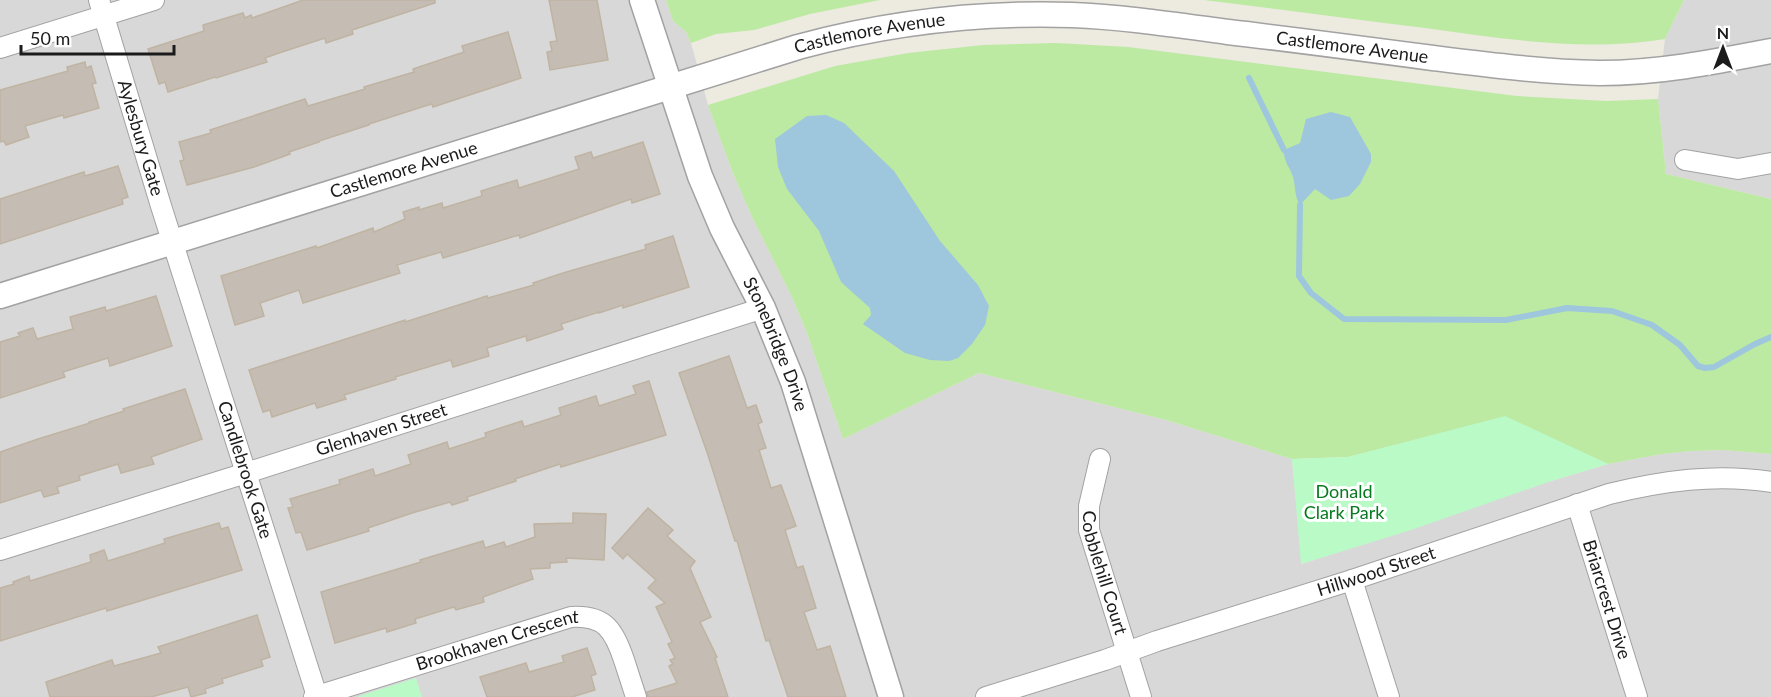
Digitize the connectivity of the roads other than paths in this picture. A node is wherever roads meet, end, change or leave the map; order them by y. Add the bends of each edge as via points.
1 (154, 0) edge
2 (642, 0) edge
3 (101, 8) edge
4 (0, 48) edge
5 (1771, 51) edge
6 (670, 86) junction
7 (1685, 160) dead end
8 (1771, 163) edge
9 (172, 242) junction
10 (0, 296) edge
11 (763, 308) junction
12 (1100, 459) dead end
13 (246, 473) junction
14 (1771, 482) edge
15 (1577, 504) junction
16 (0, 550) edge
17 (1352, 580) junction
18 (1126, 652) junction
19 (315, 697) edge
20 (636, 697) edge
21 (891, 697) edge
22 (986, 697) edge
23 (1141, 697) edge
24 (1389, 697) edge
25 (1637, 697) edge

1 - 3 street
2 - 6 street, Stonebridge Drive
3 - 4 street
3 - 9 street, Aylesbury Gate
5 - 6 street, Castlemore Avenue via 1649,71 1554,71 1144,21 1072,15 976,16 798,46
6 - 9 street, Castlemore Avenue
6 - 11 street, Stonebridge Drive via 700,176
7 - 8 street via 1738,169
9 - 10 street, Castlemore Avenue
9 - 13 street, Candlebrook Gate
11 - 13 street, Glenhaven Street
11 - 21 street, Stonebridge Drive via 793,382
12 - 18 street, Cobblehill Court via 1089,507 1089,530
13 - 16 street, Glenhaven Street
13 - 19 street, Candlebrook Gate
14 - 15 street, Hillwood Street via 1720,478 1673,481
15 - 17 street, Hillwood Street
15 - 25 street, Briarcrest Drive
17 - 18 street, Hillwood Street
17 - 24 street
18 - 22 street, Hillwood Street
18 - 23 street, Cobblehill Court
19 - 20 street, Brookhaven Crescent via 571,617 585,616 610,629

